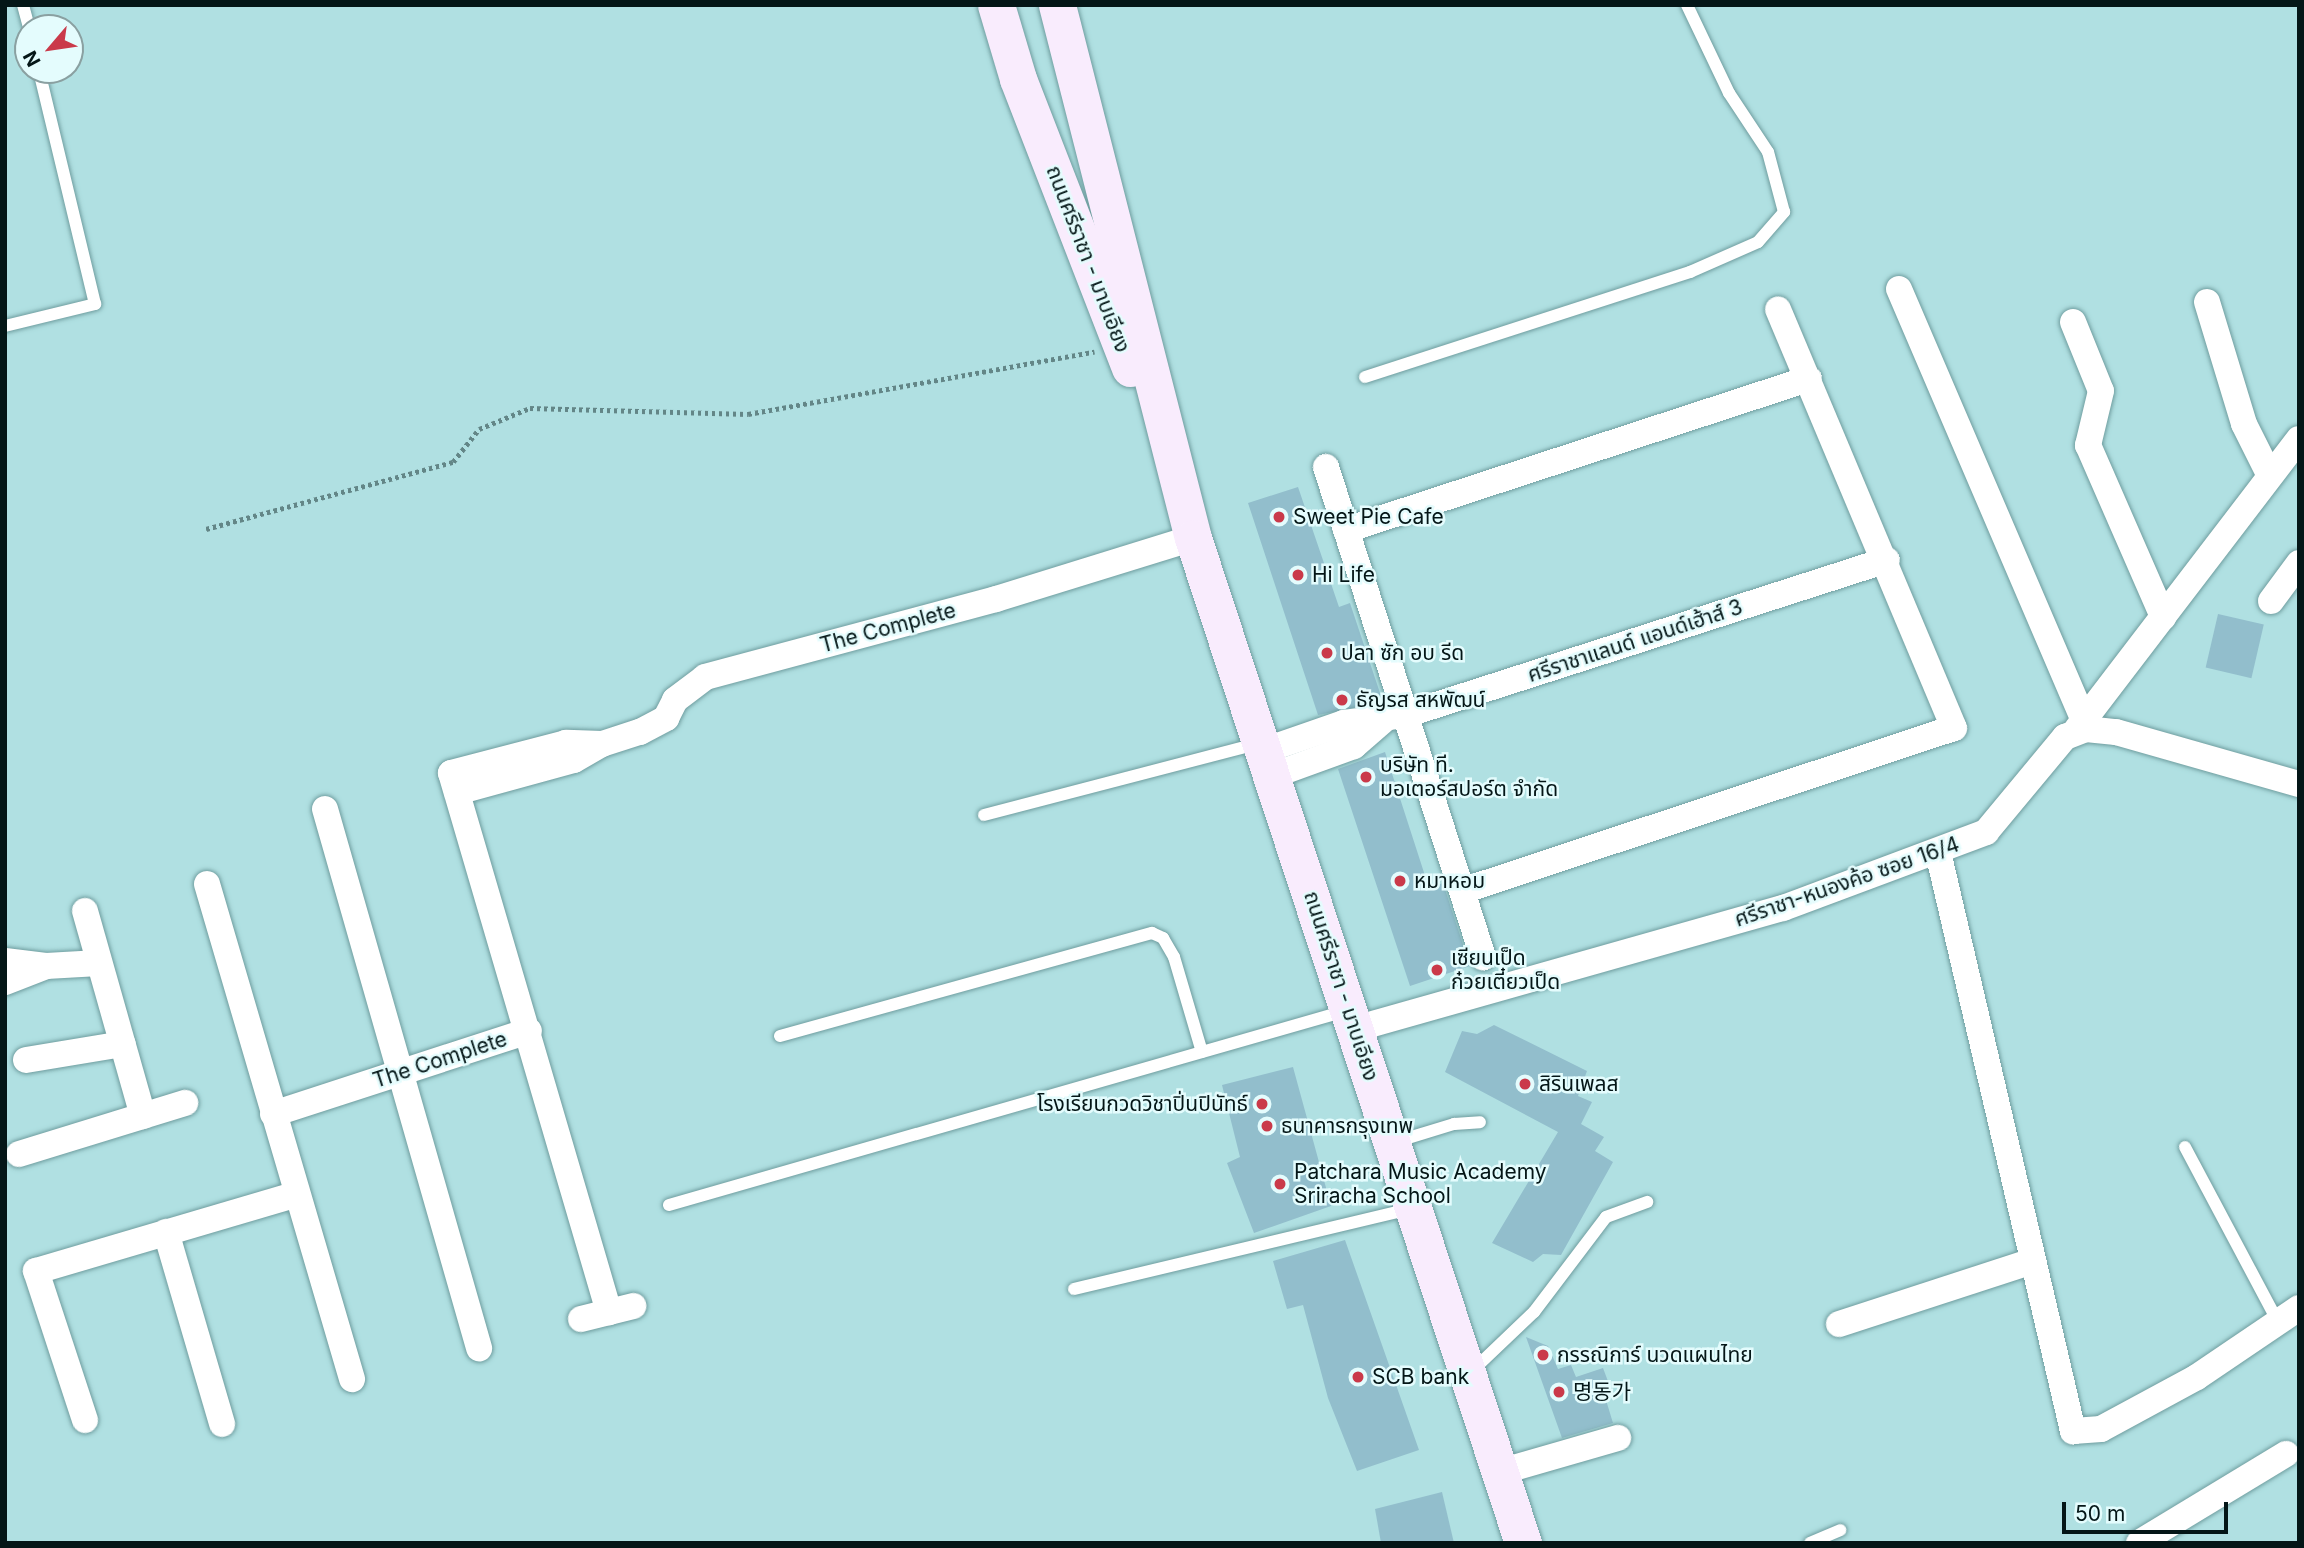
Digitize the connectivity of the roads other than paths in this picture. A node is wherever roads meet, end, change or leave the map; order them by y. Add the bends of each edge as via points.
1 (996, 5) edge
2 (1057, 5) edge
3 (1687, 5) edge
4 (42, 84) edge
5 (1899, 289) dead end
6 (2207, 302) dead end
7 (1778, 309) dead end
8 (2073, 322) dead end
9 (5, 326) edge
10 (1366, 377) dead end
11 (1809, 379) junction
12 (2299, 439) edge
13 (1326, 467) dead end
14 (2270, 477) junction
15 (1189, 524) junction
16 (1346, 530) junction
17 (1887, 560) junction
18 (2299, 563) edge
19 (2271, 601) dead end
20 (2163, 617) junction
21 (1394, 718) junction
22 (2079, 727) junction
23 (1268, 756) junction
24 (2299, 784) edge
25 (325, 809) dead end
26 (984, 815) dead end
27 (1938, 852) junction
28 (207, 884) dead end
29 (1462, 891) junction
30 (85, 911) dead end
31 (1483, 957) dead end
32 (5, 961) edge
33 (99, 962) junction
34 (46, 966) junction
35 (5, 982) edge
36 (1352, 1020) junction
37 (530, 1031) junction
38 (780, 1036) dead end
39 (122, 1044) junction
40 (1202, 1052) junction
41 (26, 1060) dead end
42 (402, 1072) junction
43 (185, 1103) dead end
44 (273, 1114) junction
45 (143, 1116) junction
46 (1480, 1122) dead end
47 (1392, 1143) junction
48 (2185, 1147) dead end
49 (19, 1154) dead end
50 (297, 1194) junction
51 (1647, 1202) dead end
52 (669, 1205) dead end
53 (1413, 1208) junction
54 (166, 1233) junction
55 (2033, 1261) junction
56 (1073, 1289) dead end
57 (2288, 1315) edge
58 (581, 1319) dead end
59 (1839, 1324) dead end
60 (480, 1348) dead end
61 (1469, 1373) junction
62 (352, 1379) dead end
63 (85, 1420) dead end
64 (222, 1424) dead end
65 (1618, 1437) dead end
66 (2286, 1454) dead end
67 (1500, 1472) junction
68 (1840, 1530) dead end
69 (1523, 1543) edge
70 (1810, 1543) edge
71 (2139, 1543) edge

1 - 15 main road, ถนนศรีราชา - มาบเอียง via 1018,79
2 - 15 main road, ถนนศรีราชา - มาบเอียง
3 - 10 lane via 1729,93 1768,152 1784,212 1758,242 1690,272
4 - 9 lane via 95,304
5 - 22 street
6 - 14 street via 2244,424
7 - 11 street
8 - 20 street via 2101,391 2088,445
11 - 16 street
11 - 17 street
12 - 14 street, ศรีราชา-หนองค้อ ซอย 16/4
13 - 16 street
14 - 20 street, ศรีราชา-หนองค้อ ซอย 16/4
15 - 23 main road, ถนนศรีราชา - มาบเอียง
15 - 37 street, The Complete via 996,599 705,677 675,700 666,718 574,760 454,782
16 - 21 street
17 - 21 street, ศรีราชาแลนด์ แอนด์เฮ้าส์ 3
17 - 29 street via 1954,727
18 - 19 street
20 - 22 street, ศรีราชา-หนองค้อ ซอย 16/4
21 - 23 street, ศรีราชาแลนด์ แอนด์เฮ้าส์ 3 via 1354,746
21 - 29 street
22 - 24 street via 2116,732
22 - 27 street, ศรีราชา-หนองค้อ ซอย 16/4 via 2065,737 1986,832
23 - 26 lane
23 - 36 main road, ถนนศรีราชา - มาบเอียง
25 - 42 street
27 - 36 street, ศรีราชา-หนองค้อ ซอย 16/4 via 1783,908
27 - 55 street
28 - 44 street
29 - 31 street
30 - 33 street
32 - 34 street
33 - 34 street
33 - 39 street
34 - 35 street
36 - 40 lane
36 - 47 main road, ถนนศรีราชา - มาบเอียง
37 - 42 street, The Complete
37 - 58 street via 621,1309
38 - 40 lane via 1152,933 1163,938 1174,957
39 - 41 street
39 - 45 street
40 - 52 lane
42 - 44 street, The Complete
42 - 60 street
43 - 45 street
44 - 50 street
45 - 49 street
46 - 47 lane via 1454,1124
47 - 53 main road, ถนนศรีราชา - มาบเอียง
48 - 57 lane
50 - 54 street
50 - 62 street
51 - 61 lane via 1606,1217 1534,1312
53 - 56 lane
53 - 61 main road, ถนนศรีราชา - มาบเอียง
54 - 63 street via 36,1271
54 - 64 street
55 - 57 street via 2073,1432 2101,1429 2197,1377
55 - 59 street
61 - 67 main road, ถนนศรีราชา - มาบเอียง
65 - 67 street
66 - 71 street
67 - 69 main road, ถนนศรีราชา - มาบเอียง
68 - 70 lane

